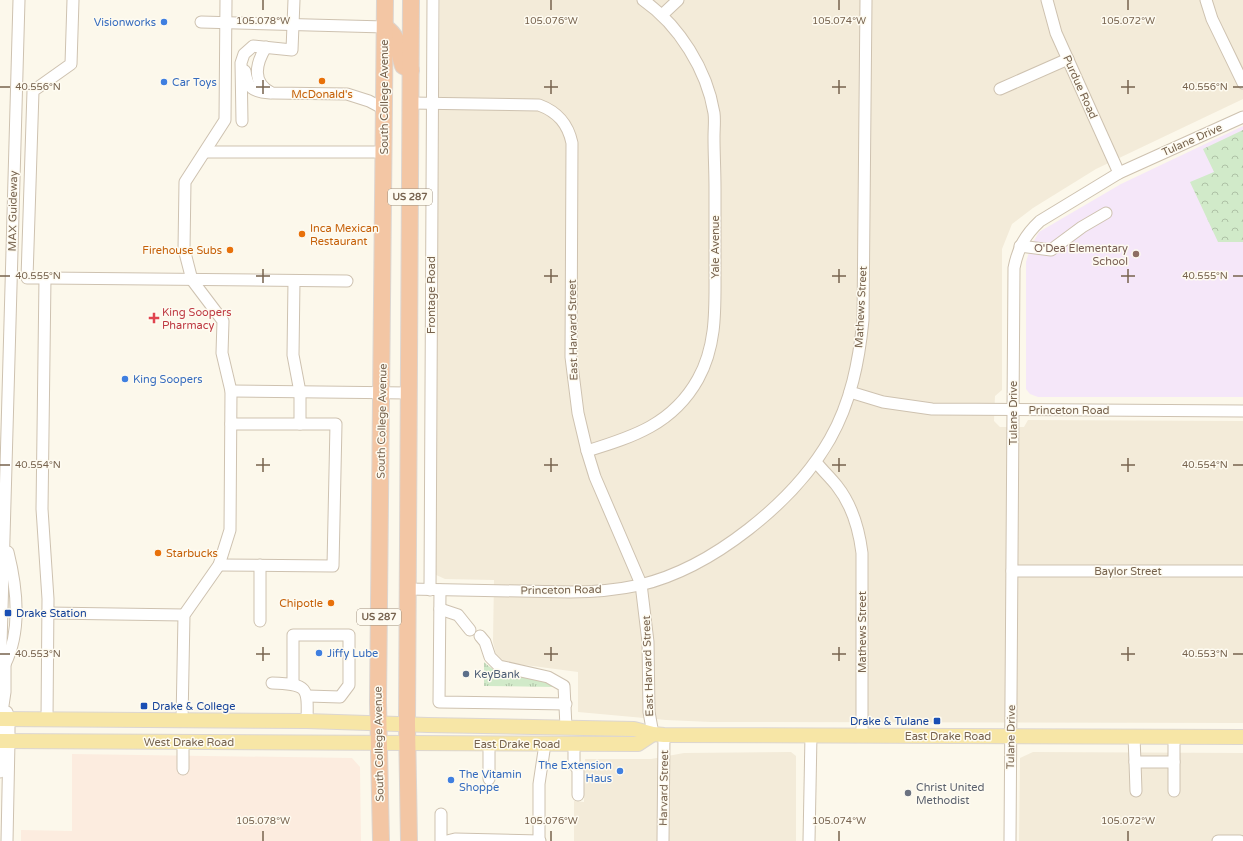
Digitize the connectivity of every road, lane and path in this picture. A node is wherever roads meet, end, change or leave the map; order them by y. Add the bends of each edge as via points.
1 (19, 0) edge
2 (73, 0) edge
3 (226, 0) edge
4 (294, 0) edge
5 (385, 0) edge
6 (411, 0) edge
7 (433, 0) edge
8 (643, 0) edge
9 (678, 0) edge
10 (866, 0) edge
11 (1047, 0) edge
12 (1206, 0) edge
13 (662, 16) junction
14 (201, 22) dead end
15 (226, 22) junction
16 (294, 24) junction
17 (385, 27) junction
18 (266, 47) junction
19 (1068, 59) junction
20 (411, 70) junction
21 (1243, 82) edge
22 (1000, 89) dead end
23 (411, 103) junction
24 (432, 103) junction
25 (384, 109) junction
26 (1243, 116) edge
27 (242, 121) dead end
28 (205, 152) junction
29 (384, 152) junction
30 (1119, 173) junction
31 (1106, 212) dead end
32 (1020, 246) junction
33 (45, 278) junction
34 (192, 280) junction
35 (294, 281) junction
36 (347, 281) dead end
37 (231, 392) junction
38 (300, 392) junction
39 (383, 392) junction
40 (850, 392) junction
41 (409, 393) junction
42 (1013, 410) junction
43 (1243, 411) edge
44 (231, 424) junction
45 (300, 424) junction
46 (587, 451) junction
47 (816, 462) junction
48 (219, 566) junction
49 (260, 566) junction
50 (1243, 570) edge
51 (1012, 571) junction
52 (641, 584) junction
53 (408, 589) junction
54 (435, 590) junction
55 (440, 609) junction
56 (48, 613) junction
57 (184, 615) junction
58 (260, 621) dead end
59 (272, 683) dead end
60 (293, 684) junction
61 (308, 696) junction
62 (566, 704) junction
63 (3, 719) edge
64 (47, 720) junction
65 (182, 721) junction
66 (242, 721) junction
67 (307, 721) junction
68 (378, 722) junction
69 (407, 724) junction
70 (566, 727) junction
71 (658, 734) junction
72 (811, 735) junction
73 (862, 736) junction
74 (1012, 736) junction
75 (1134, 737) junction
76 (1174, 737) junction
77 (1243, 737) edge
78 (3, 741) edge
79 (99, 741) junction
80 (183, 741) junction
81 (379, 742) junction
82 (408, 744) junction
83 (489, 744) junction
84 (545, 744) junction
85 (574, 744) junction
86 (1135, 762) junction
87 (1174, 762) junction
88 (183, 769) dead end
89 (0, 772) edge
90 (489, 779) dead end
91 (1136, 791) dead end
92 (1174, 791) dead end
93 (578, 795) dead end
94 (441, 814) dead end
95 (540, 840) edge
96 (7, 841) edge
97 (381, 841) edge
98 (409, 841) edge
99 (441, 841) edge
100 (447, 841) edge
101 (663, 841) edge
102 (809, 841) edge
103 (1010, 841) edge
104 (1218, 841) edge
105 (1240, 841) edge

1 - 63 street, MAX Guideway via 5,542 16,590 14,639 12,651 5,664
2 - 33 street via 71,64 33,91 27,278
3 - 15 street
4 - 16 street
5 - 17 highway, South College Avenue / US 287
6 - 20 highway, US 287
7 - 24 street, Frontage Road
8 - 13 street, Yale Avenue
9 - 13 street
10 - 40 street, Mathews Street via 863,320 861,343
11 - 19 street, Purdue Road via 1056,33
12 - 21 street via 1212,19
13 - 46 street, Yale Avenue via 690,51 700,70 714,113 715,324 712,344 698,380 666,418 630,438
14 - 15 street
15 - 16 street
15 - 28 street via 225,120
16 - 17 street
16 - 18 street via 292,50
17 - 20 highway via 393,32 398,40 403,66
17 - 25 highway, South College Avenue / US 287
18 - 25 street via 254,52 247,61 246,81 252,89 261,93 347,94 370,101
18 - 27 street via 253,46 244,54 240,64
19 - 22 street
19 - 30 street, Purdue Road
20 - 23 highway, US 287
23 - 24 street, East Harvard Street
23 - 41 highway, US 287
24 - 46 street, East Harvard Street via 539,105 558,115 570,134 571,357 578,413
24 - 54 street, Frontage Road
25 - 29 highway, South College Avenue / US 287
26 - 30 street, Tulane Drive
28 - 29 street
28 - 34 street via 185,182 184,249
29 - 39 highway, South College Avenue / US 287
30 - 32 street, Tulane Drive via 1040,221 1030,230
31 - 32 street via 1051,250
32 - 42 street, Tulane Drive via 1014,268
33 - 34 street
33 - 56 street via 42,509
34 - 35 street
34 - 37 street via 223,321 222,353
35 - 36 street
35 - 38 street via 293,355
37 - 38 street
37 - 44 street
38 - 39 street
38 - 45 street
39 - 41 street
39 - 68 highway, South College Avenue / US 287
40 - 42 street, Princeton Road via 911,407
40 - 47 street, Mathews Street via 834,430
41 - 53 highway, US 287
42 - 43 street, Princeton Road
42 - 51 street, Tulane Drive
44 - 45 street
44 - 48 street via 230,530
45 - 49 street via 336,424 333,566
46 - 52 street, East Harvard Street via 595,477
47 - 52 street, Princeton Road via 786,495 747,530 698,562
47 - 73 street, Mathews Street via 848,502 860,534
48 - 49 street
48 - 57 street
49 - 58 street
50 - 51 street, Baylor Street
51 - 74 street, Tulane Drive
52 - 54 street, Princeton Road via 590,592
52 - 71 street, East Harvard Street via 648,642 649,712
53 - 54 street, Princeton Road
53 - 69 highway, US 287
54 - 55 street, Frontage Road
55 - 62 street via 458,615 486,642 490,657 499,666 548,677 564,686
55 - 62 street, Frontage Road via 439,702
56 - 57 street
56 - 64 street
57 - 65 street
59 - 60 street
60 - 61 street
60 - 61 street via 293,635 349,635 349,685 340,697
61 - 67 street
62 - 70 street
63 - 64 main road, West Drake Road
63 - 78 street, MAX Guideway
64 - 65 main road, West Drake Road
65 - 66 main road, West Drake Road
65 - 79 main road via 176,727 157,732
66 - 67 main road, West Drake Road
66 - 80 main road via 194,728 187,732
67 - 68 main road, West Drake Road
68 - 69 main road, East Drake Road
68 - 81 highway, South College Avenue / US 287
69 - 70 main road, East Drake Road
69 - 82 highway, US 287
70 - 71 main road, East Drake Road via 634,728
71 - 72 main road, East Drake Road
71 - 85 main road, East Drake Road via 638,744
71 - 101 street, Harvard Street
72 - 73 main road, East Drake Road
72 - 102 street
73 - 74 main road, East Drake Road
74 - 75 main road, East Drake Road
74 - 103 street, Tulane Drive
75 - 76 main road, East Drake Road
75 - 86 street
76 - 77 main road, East Drake Road
76 - 87 street
78 - 79 main road, West Drake Road
78 - 89 street
78 - 96 street, MAX Guideway
79 - 80 main road, West Drake Road
80 - 81 main road, West Drake Road
80 - 88 street
81 - 82 main road, East Drake Road
81 - 97 highway, South College Avenue / US 287
82 - 83 main road, East Drake Road
82 - 98 highway, US 287
83 - 84 main road, East Drake Road
83 - 90 street
84 - 85 main road, East Drake Road
84 - 95 street via 539,784
85 - 93 street
86 - 87 street
86 - 91 street
87 - 92 street
94 - 99 street
95 - 100 street
104 - 105 street

